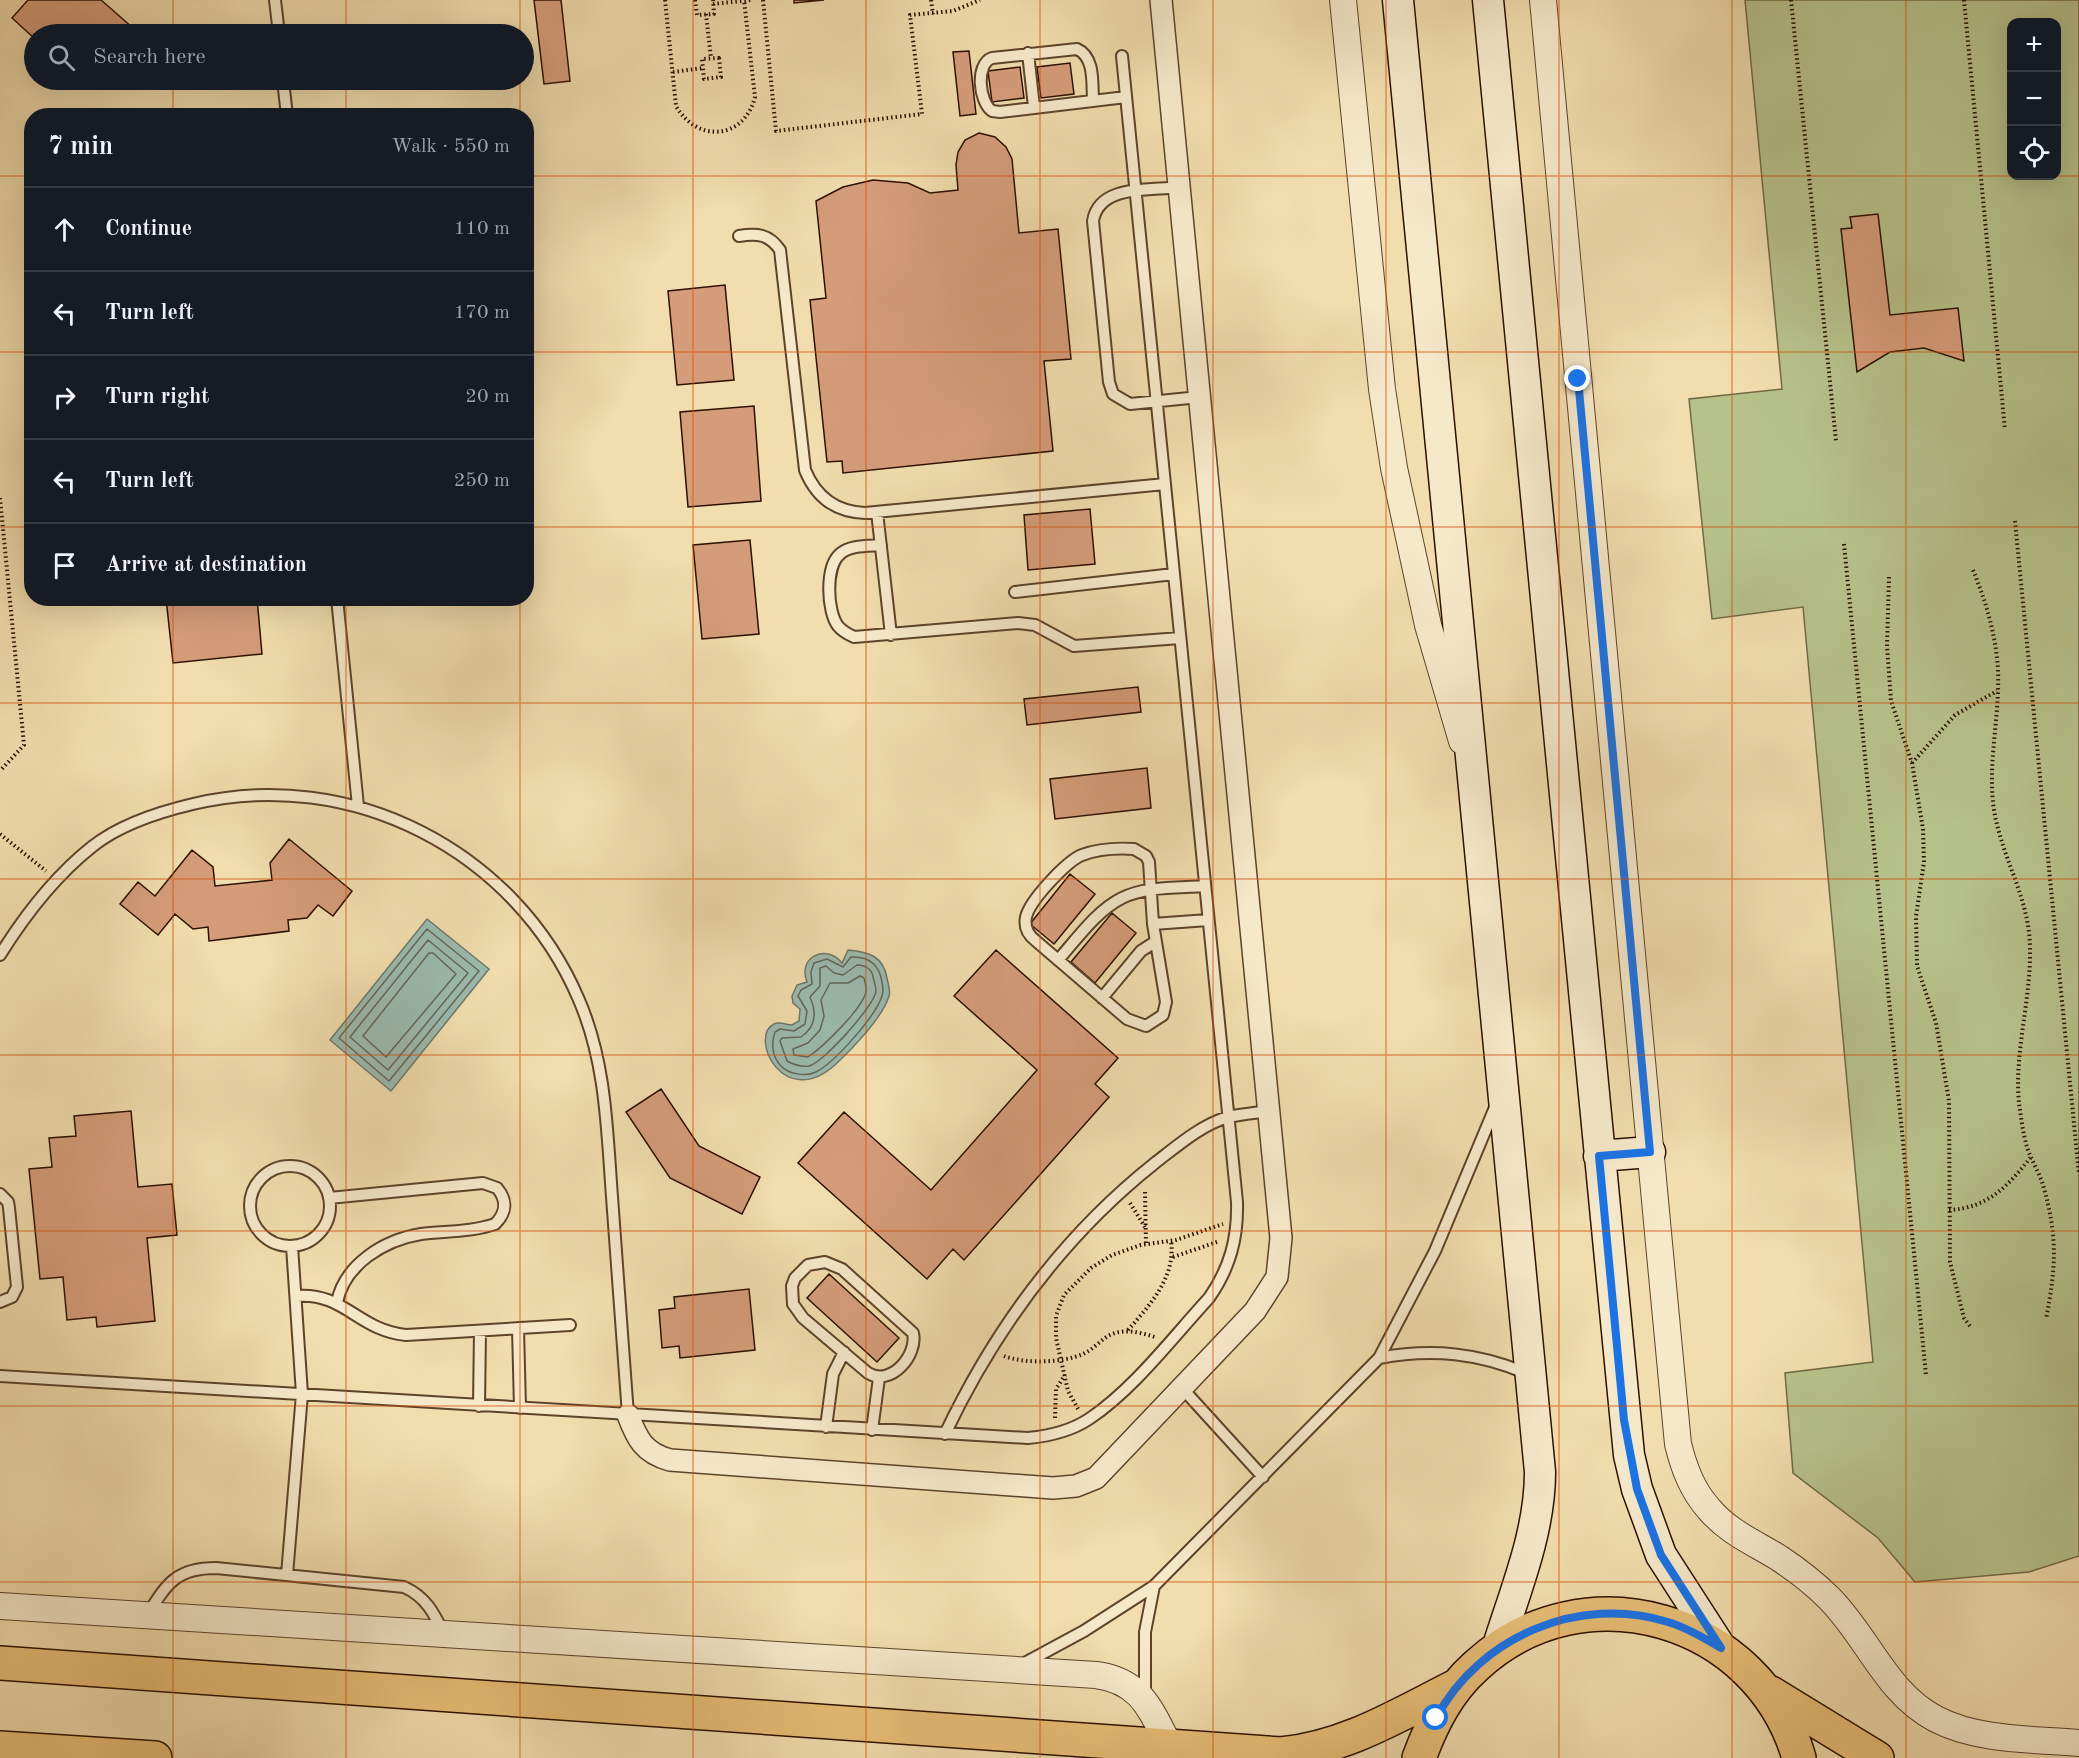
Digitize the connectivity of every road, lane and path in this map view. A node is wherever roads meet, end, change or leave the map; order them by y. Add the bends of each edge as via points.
1 (275, 0) edge
2 (665, 0) edge
3 (695, 0) edge
4 (744, 0) edge
5 (751, 0) edge
6 (762, 0) edge
7 (931, 0) edge
8 (980, 0) edge
9 (1161, 0) edge
10 (1343, 0) edge
11 (1398, 0) edge
12 (1488, 0) edge
13 (1543, 0) edge
14 (1791, 0) edge
15 (1964, 0) edge
16 (713, 2) edge
17 (706, 14) junction
18 (933, 14) junction
19 (278, 24) edge
20 (1028, 53) junction
21 (1122, 56) dead end
22 (711, 58) junction
23 (703, 68) junction
24 (673, 72) junction
25 (285, 90) edge
26 (1126, 96) junction
27 (1094, 100) junction
28 (1034, 107) junction
29 (286, 108) edge
30 (1179, 188) junction
31 (1136, 192) junction
32 (739, 236) dead end
33 (1199, 397) junction
34 (1156, 402) junction
35 (2005, 430) dead end
36 (1836, 441) dead end
37 (1165, 483) junction
38 (0, 498) edge
39 (877, 512) junction
40 (2015, 521) dead end
41 (881, 544) junction
42 (1845, 544) dead end
43 (1974, 570) dead end
44 (1174, 574) junction
45 (1889, 577) dead end
46 (1015, 592) dead end
47 (338, 606) edge
48 (891, 634) junction
49 (1180, 638) junction
50 (1997, 691) junction
51 (1912, 763) junction
52 (0, 771) edge
53 (1474, 779) junction
54 (358, 806) junction
55 (0, 834) edge
56 (57, 880) junction
57 (1205, 885) junction
58 (1151, 891) junction
59 (1208, 920) junction
60 (1153, 924) junction
61 (1155, 942) junction
62 (0, 955) edge
63 (1058, 960) junction
64 (1102, 998) junction
65 (1503, 1085) junction
66 (1269, 1111) junction
67 (1228, 1117) junction
68 (2078, 1147) edge
69 (1650, 1152) junction
70 (1599, 1156) junction
71 (2031, 1157) junction
72 (1145, 1171) junction
73 (2079, 1175) edge
74 (1124, 1189) junction
75 (0, 1194) edge
76 (329, 1198) junction
77 (1949, 1210) junction
78 (1238, 1219) junction
79 (1146, 1228) junction
80 (6, 1230) edge
81 (1236, 1236) junction
82 (1171, 1241) junction
83 (1146, 1245) junction
84 (292, 1246) junction
85 (1173, 1257) junction
86 (296, 1296) junction
87 (0, 1302) edge
88 (337, 1302) junction
89 (2046, 1319) dead end
90 (570, 1325) dead end
91 (1970, 1326) dead end
92 (518, 1328) junction
93 (480, 1331) junction
94 (1128, 1331) junction
95 (1170, 1341) junction
96 (989, 1350) junction
97 (844, 1352) junction
98 (1379, 1358) junction
99 (1062, 1359) junction
100 (1065, 1375) junction
101 (1531, 1375) junction
102 (1926, 1375) dead end
103 (0, 1376) edge
104 (879, 1378) junction
105 (1182, 1388) junction
106 (302, 1395) junction
107 (479, 1406) junction
108 (520, 1408) junction
109 (628, 1415) junction
110 (1089, 1419) junction
111 (826, 1427) junction
112 (872, 1430) junction
113 (1055, 1433) junction
114 (945, 1434) junction
115 (1263, 1477) junction
116 (287, 1575) junction
117 (1154, 1586) junction
118 (0, 1606) edge
119 (147, 1615) junction
120 (444, 1634) junction
121 (1721, 1648) junction
122 (1497, 1649) junction
123 (0, 1663) edge
124 (1011, 1670) junction
125 (1458, 1685) junction
126 (1765, 1690) junction
127 (1146, 1702) junction
128 (2079, 1743) edge
129 (1170, 1747) junction
130 (0, 1748) edge
131 (155, 1758) edge
132 (1419, 1758) edge
133 (1799, 1758) edge
134 (1877, 1758) edge

1 - 19 lane
2 - 24 path
3 - 17 path via 697,15
4 - 5 path
4 - 16 path
4 - 24 path via 755,97 744,120 718,132 688,122 676,106
6 - 18 path via 776,130 922,114 910,15
7 - 18 path
8 - 18 path
9 - 30 street
10 - 53 street via 1382,389 1394,468 1428,625
11 - 53 main road
12 - 70 main road
13 - 69 street
14 - 36 path
15 - 35 path
16 - 17 path via 714,14
17 - 22 path
20 - 27 lane via 1067,48 1081,51 1089,63
20 - 28 lane
20 - 28 lane via 986,61 981,70 984,98 989,109 996,112
21 - 26 lane
22 - 23 path via 702,59
22 - 23 path via 719,58 721,77 704,78
23 - 24 path
25 - 29 lane
26 - 27 lane
26 - 31 lane
27 - 28 lane
30 - 31 lane
30 - 33 street
31 - 34 lane
31 - 34 lane via 1107,197 1094,214 1099,287 1113,394 1130,404
32 - 39 lane via 770,238 783,257 803,459 809,480 833,505 854,512
33 - 34 lane
33 - 66 street
34 - 37 lane
37 - 39 lane
37 - 44 lane
38 - 52 path via 24,745
39 - 41 lane
40 - 68 path
41 - 48 lane
41 - 48 lane via 847,549 833,562 829,580 832,612 839,628 854,637
42 - 102 path
43 - 50 path via 1989,610 1998,670
44 - 46 lane
44 - 49 lane
45 - 51 path via 1887,646 1891,700
47 - 54 lane
48 - 49 lane via 1018,623 1035,626 1074,646
49 - 57 lane
50 - 51 path via 1955,715
50 - 71 path via 1990,772 1994,810 2001,848 2014,873 2026,912 2030,947 2019,1102
51 - 77 path via 1924,862 1916,916 1917,966 1936,1023 1949,1101
53 - 65 main road
54 - 56 lane via 268,794 178,807 95,844
54 - 109 lane via 416,827 492,878 514,899 551,947 580,1001 604,1089
55 - 56 path
56 - 62 lane
57 - 58 lane
57 - 59 lane
58 - 60 lane
58 - 63 lane via 1131,894 1105,909
58 - 63 lane via 1149,862 1134,849 1091,852 1073,859 1026,917 1030,937
59 - 60 lane
59 - 67 lane
60 - 61 lane
61 - 64 lane via 1141,951
61 - 64 lane via 1166,1002 1158,1020 1138,1025
63 - 64 lane
65 - 98 lane via 1439,1242
65 - 101 main road
66 - 67 lane
66 - 105 street via 1281,1238 1277,1277 1256,1311
67 - 72 lane via 1193,1134
67 - 78 lane
68 - 73 path
69 - 70 main road
69 - 128 street via 1678,1444 1697,1493 1722,1522 1780,1559 1829,1598 1853,1625 1897,1689 1921,1710 1972,1732
70 - 121 main road via 1624,1420 1637,1489 1661,1555
71 - 77 path via 2013,1180 1992,1197 1969,1209
71 - 89 path via 2043,1183 2055,1236 2055,1271
72 - 74 lane
72 - 79 path
74 - 79 path
74 - 96 lane via 1051,1265
75 - 80 lane via 8,1202
76 - 84 lane via 322,1230 314,1239
76 - 84 lane via 318,1178 299,1166 276,1168 258,1181 250,1202 254,1225 270,1241
76 - 88 lane via 483,1183 498,1188 505,1202 495,1224 418,1234 376,1252 351,1270
77 - 91 path via 1950,1262 1961,1308
78 - 81 lane
78 - 82 path
79 - 83 path
80 - 87 lane via 17,1287 12,1297
81 - 85 path
81 - 95 lane via 1219,1284
82 - 83 path
82 - 85 path
83 - 99 path via 1101,1261 1064,1295 1055,1327
84 - 86 lane
85 - 94 path via 1153,1301
86 - 88 lane via 310,1295
86 - 106 lane
88 - 93 lane via 366,1324 393,1334
90 - 92 lane
92 - 93 lane
92 - 108 lane
93 - 107 lane
94 - 95 path
94 - 99 path via 1105,1338 1082,1355
95 - 110 lane
96 - 99 path via 1023,1360
96 - 114 lane
97 - 104 lane
97 - 104 lane via 803,1318 793,1304 795,1278 808,1265 825,1262 842,1269 910,1329 914,1342 911,1351 892,1375
97 - 111 lane via 833,1374
98 - 101 lane via 1423,1352 1457,1354 1490,1360
98 - 115 lane
99 - 100 path
100 - 110 path via 1074,1404
100 - 113 path via 1054,1395
101 - 122 main road via 1540,1472 1538,1513
103 - 106 lane
104 - 112 lane
105 - 109 street via 1096,1478 1076,1486 1053,1488 670,1460 645,1449
105 - 115 lane
106 - 107 lane
106 - 116 lane
107 - 108 lane
108 - 109 lane
109 - 111 lane
110 - 113 lane
111 - 112 lane
112 - 114 lane
113 - 114 lane via 1014,1439
115 - 117 lane
116 - 119 lane via 193,1569 164,1588
116 - 120 lane via 404,1587 429,1605
117 - 124 lane via 1084,1631
117 - 127 lane via 1144,1632
118 - 119 street
119 - 120 street
120 - 124 street
121 - 122 main road via 1667,1622 1630,1615 1592,1614 1555,1621
121 - 126 main road
122 - 125 main road
123 - 129 main road
124 - 127 street via 1107,1677 1129,1685
125 - 129 main road via 1351,1739 1313,1750 1257,1754
125 - 132 main road via 1430,1730
126 - 133 main road via 1782,1715
126 - 134 main road
127 - 129 street
130 - 131 main road

